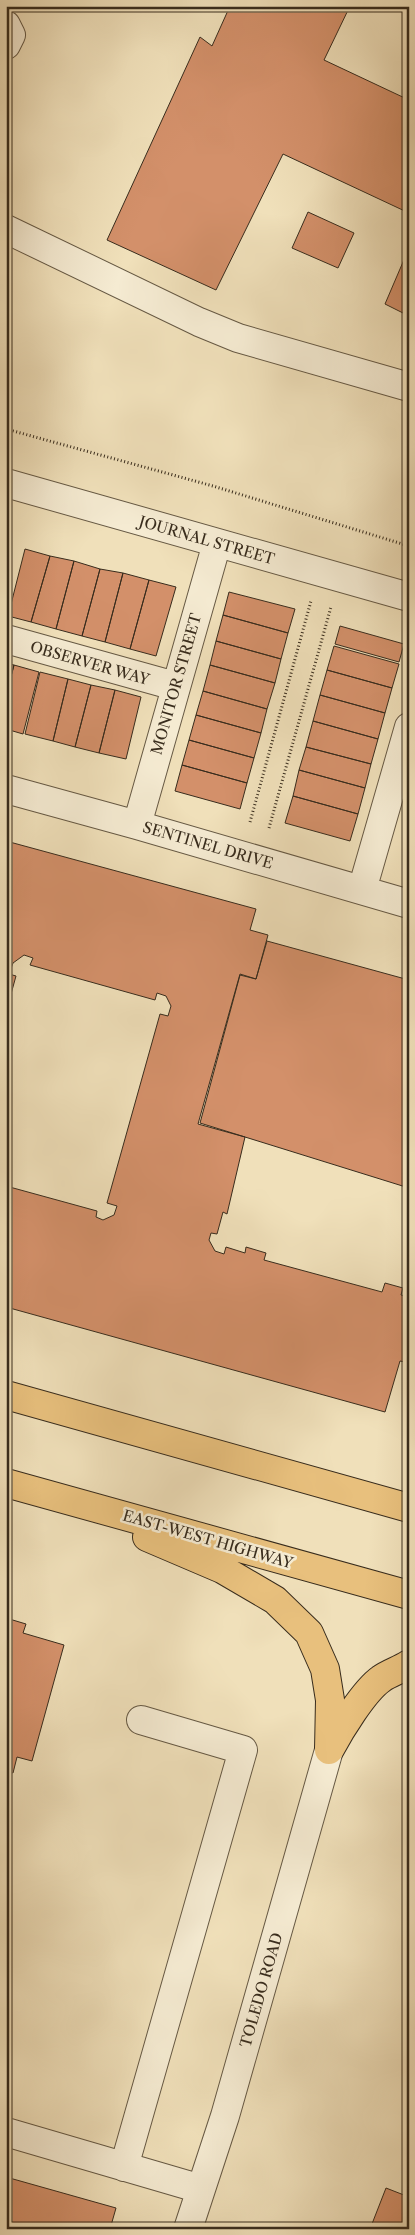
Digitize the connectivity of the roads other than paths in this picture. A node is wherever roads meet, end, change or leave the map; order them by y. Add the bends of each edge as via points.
1 (6, 229) edge
2 (409, 387) edge
3 (6, 483) edge
4 (217, 543) junction
5 (409, 597) edge
6 (6, 639) edge
7 (175, 686) junction
8 (409, 727) edge
9 (404, 764) edge
10 (6, 789) edge
11 (137, 825) junction
12 (362, 890) junction
13 (409, 904) edge
14 (6, 1395) edge
15 (6, 1483) edge
16 (51, 1495) junction
17 (409, 1508) edge
18 (409, 1595) edge
19 (409, 1664) edge
20 (141, 1720) dead end
21 (329, 1750) junction
22 (6, 2132) edge
23 (124, 2167) junction
24 (201, 2189) junction
25 (188, 2229) edge

1 - 2 street via 223,332
3 - 4 street, JOURNAL STREET
4 - 5 street, JOURNAL STREET
4 - 7 street, MONITOR STREET
6 - 7 street, OBSERVER WAY
7 - 11 street, MONITOR STREET
8 - 9 street
9 - 12 street
10 - 11 street, SENTINEL DRIVE
11 - 12 street, SENTINEL DRIVE
12 - 13 street, SENTINEL DRIVE
14 - 17 main road
15 - 16 main road, EAST-WEST HIGHWAY
16 - 18 main road, EAST-WEST HIGHWAY
16 - 21 main road via 222,1569 275,1600 309,1633 326,1669 330,1700
19 - 21 main road via 381,1679 339,1731
20 - 23 street via 243,1750
21 - 24 street, TOLEDO ROAD via 226,2116
22 - 23 street
23 - 24 street
24 - 25 street, TOLEDO ROAD

